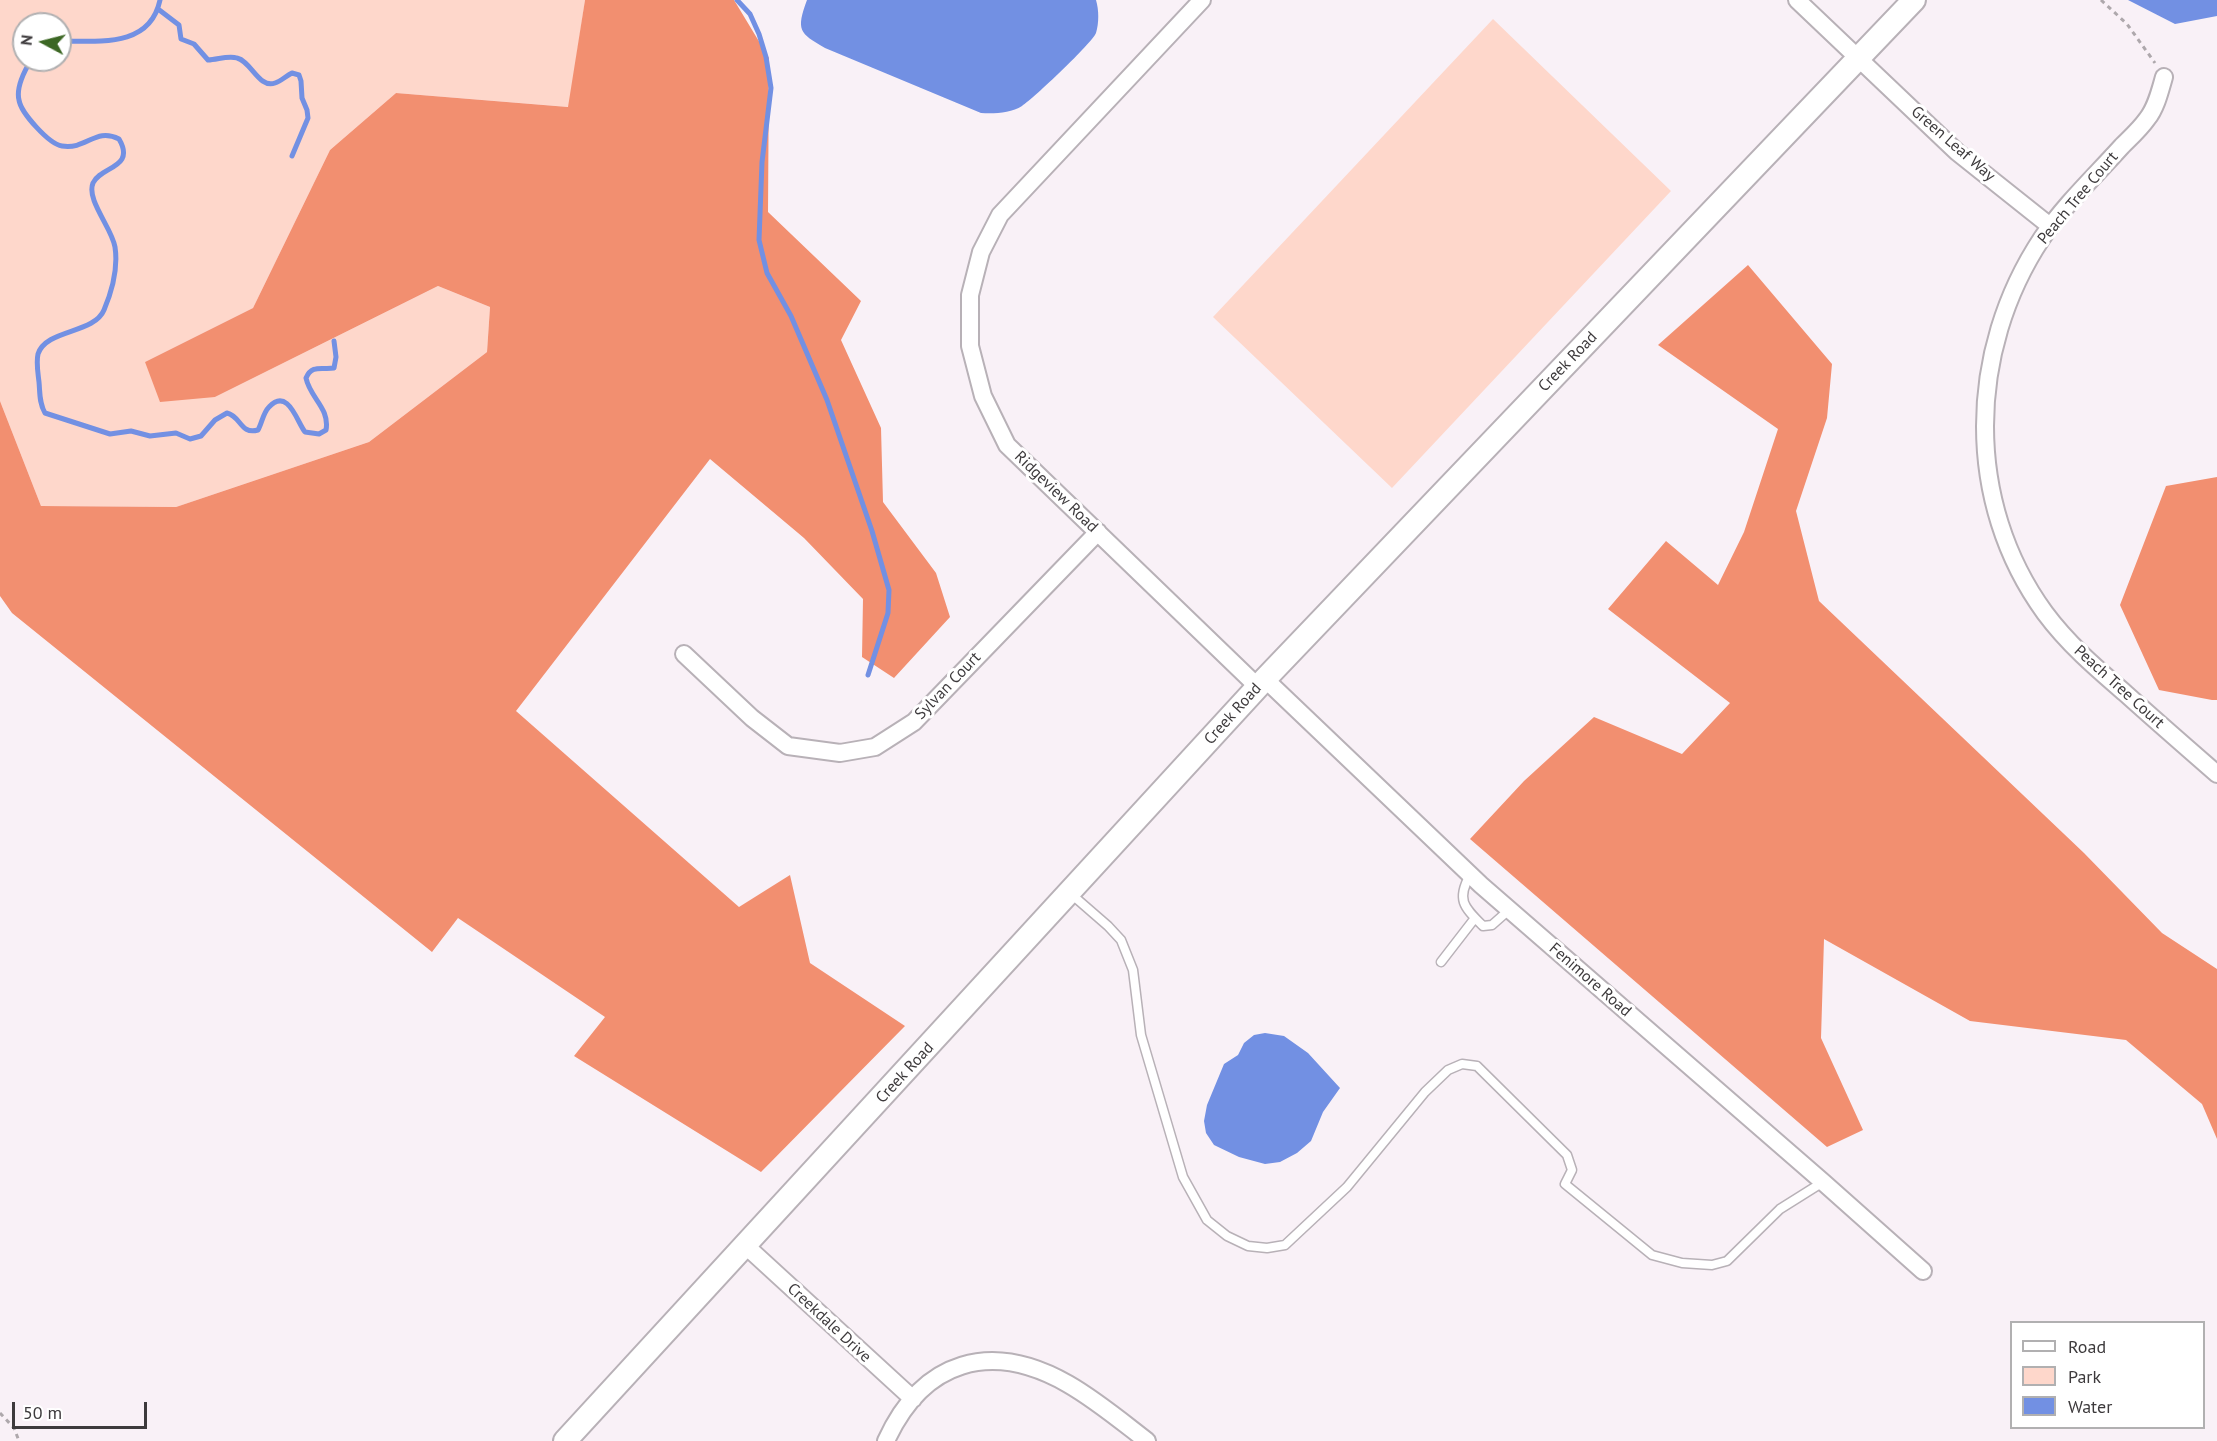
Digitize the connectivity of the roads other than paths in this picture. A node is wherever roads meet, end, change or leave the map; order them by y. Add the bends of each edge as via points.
1 (1202, 0) edge
2 (1797, 0) edge
3 (1914, 0) edge
4 (1859, 59) junction
5 (2164, 77) road end
6 (2050, 226) junction
7 (1098, 532) junction
8 (684, 654) dead end
9 (1262, 683) junction
10 (2217, 774) edge
11 (1470, 875) junction
12 (1070, 893) junction
13 (1509, 910) junction
14 (1475, 918) junction
15 (1441, 962) dead end
16 (1823, 1182) junction
17 (746, 1246) junction
18 (1923, 1271) dead end
19 (913, 1399) junction
20 (566, 1441) edge
21 (886, 1441) edge
22 (1147, 1441) edge

1 - 7 street, Ridgeview Road via 1000,215 981,252 970,295 970,346 983,396 1007,445
2 - 4 street, Green Leaf Way
3 - 4 main road, Creek Road
4 - 6 street, Green Leaf Way via 1957,152
4 - 9 main road, Creek Road
5 - 6 street, Peach Tree Court via 2148,118
6 - 10 street, Peach Tree Court via 2008,303 1988,377 1984,407 1986,451 1994,505 2013,557 2045,613 2079,654
7 - 8 street, Sylvan Court via 914,722 875,747 840,753 788,747
7 - 9 street, Ridgeview Road
9 - 11 street, Fenimore Road
9 - 12 main road, Creek Road
11 - 13 street, Fenimore Road
11 - 14 lane via 1462,889 1463,899
12 - 16 lane via 1121,940 1133,970 1141,1035 1184,1177 1208,1220 1227,1236 1248,1246 1285,1245 1347,1187 1425,1092 1448,1070 1462,1064 1477,1066 1567,1155 1572,1170 1565,1184 1652,1255 1682,1263 1712,1265 1727,1261 1780,1209
12 - 17 main road, Creek Road
13 - 14 lane via 1492,925 1483,926
13 - 16 street, Fenimore Road
14 - 15 lane
16 - 18 street, Fenimore Road
17 - 19 street, Creekdale Drive
17 - 20 main road, Creek Road
19 - 21 street via 897,1418
19 - 22 street via 937,1376 958,1366 979,1361 1023,1365 1067,1383

